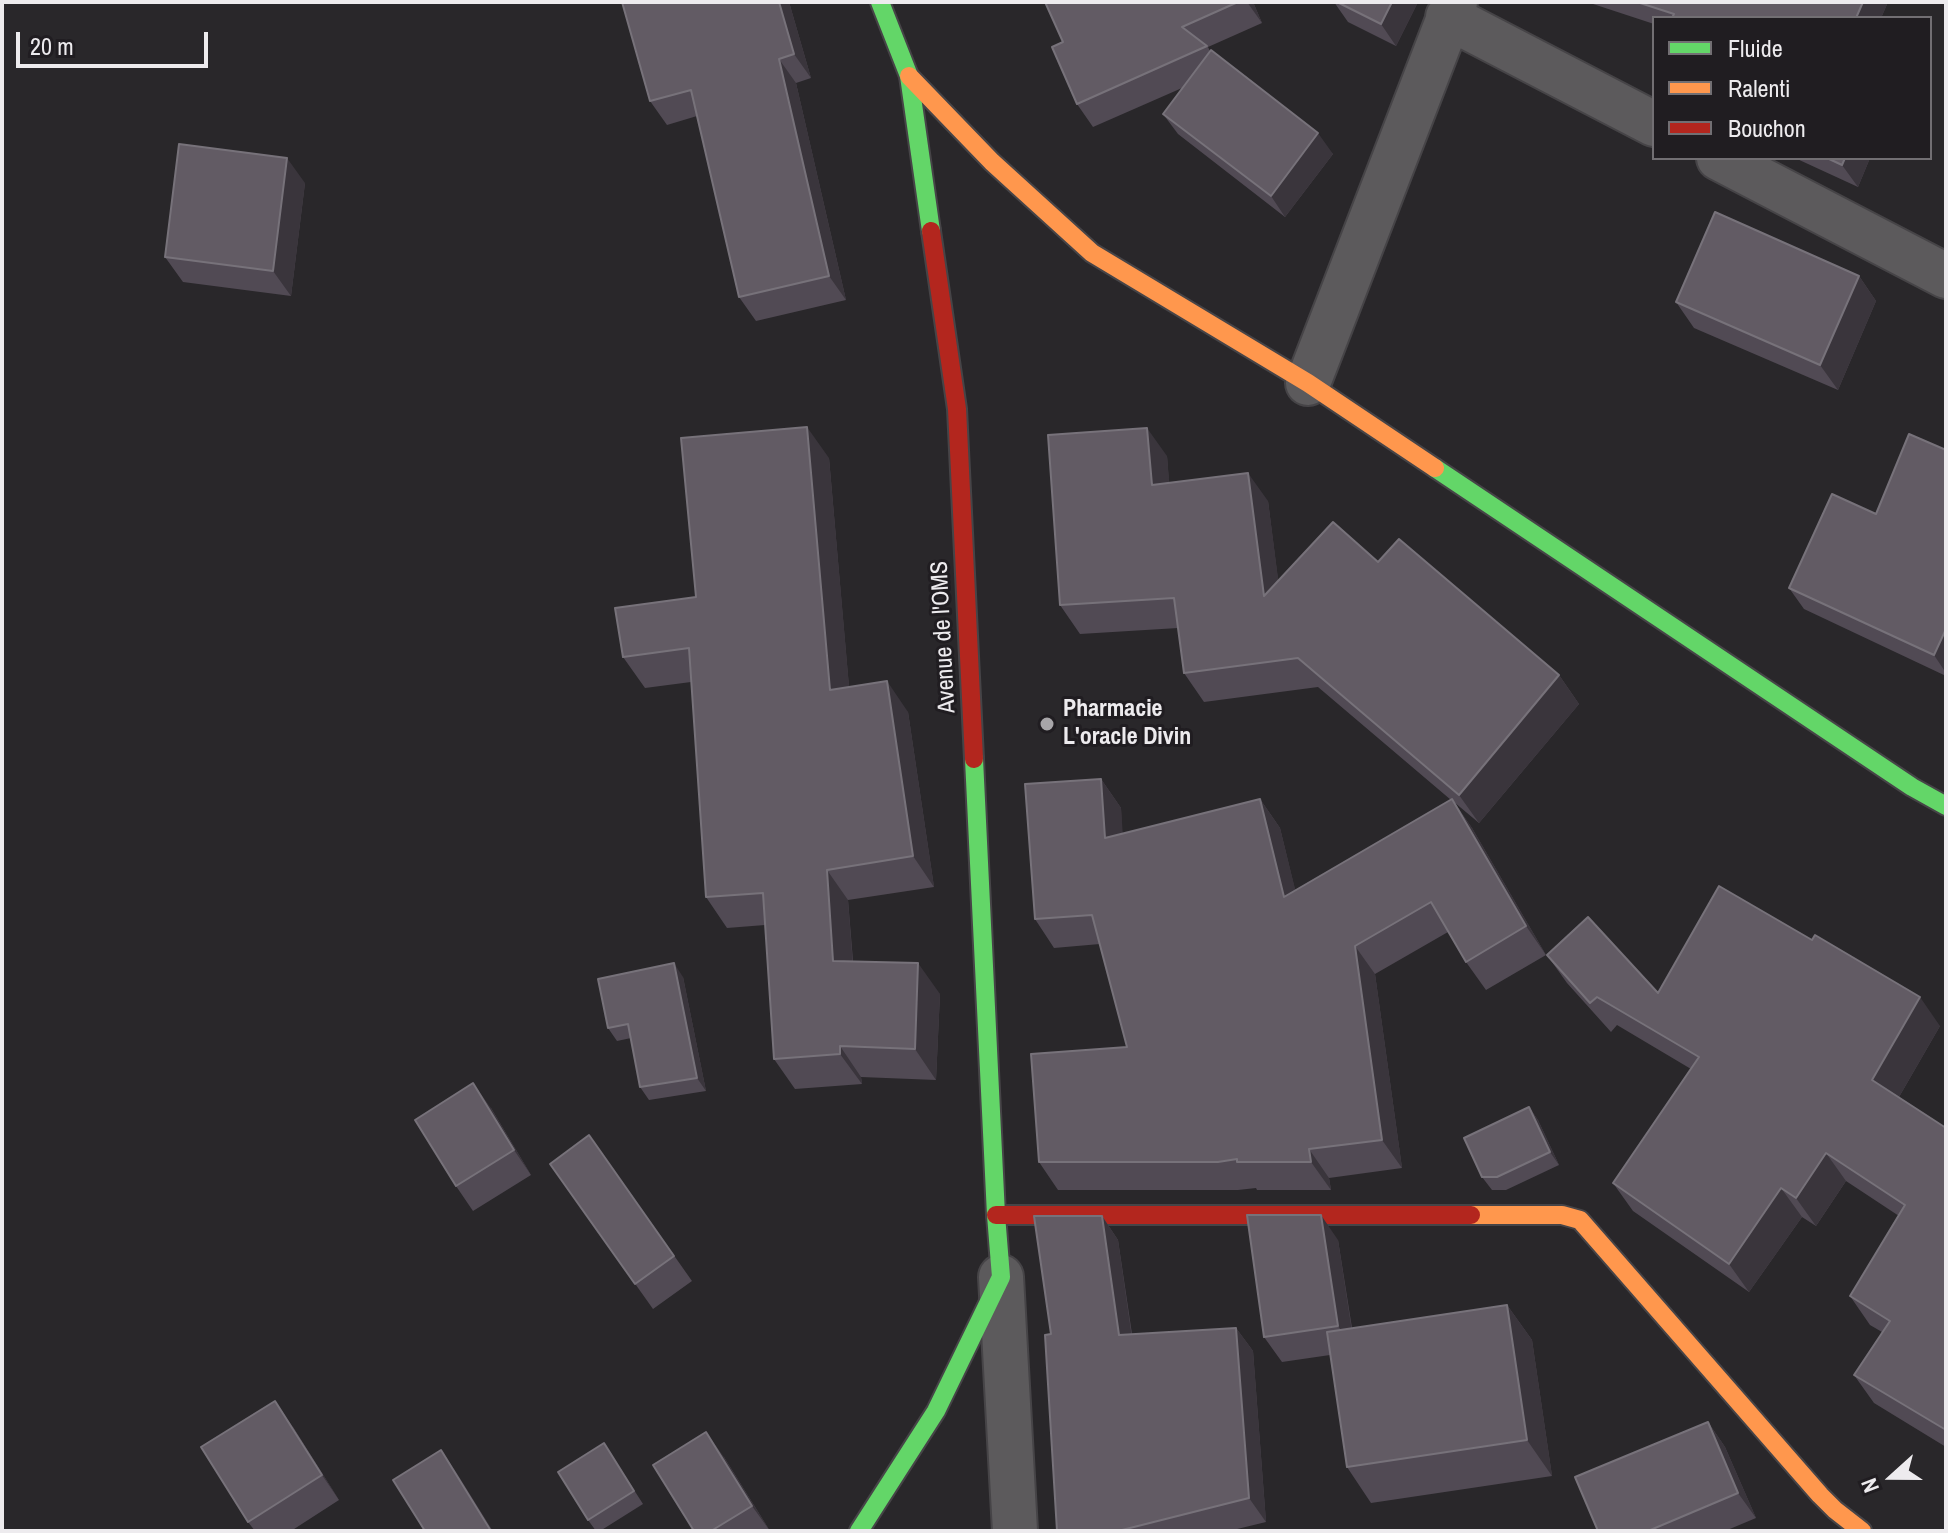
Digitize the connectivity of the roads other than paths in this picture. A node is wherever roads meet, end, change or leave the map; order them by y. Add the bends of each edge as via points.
1 (880, 2) edge
2 (1451, 9) edge
3 (909, 76) junction
4 (1652, 123) edge
5 (1723, 160) edge
6 (1946, 276) edge
7 (1308, 383) junction
8 (1946, 806) edge
9 (996, 1215) junction
10 (1001, 1277) junction
11 (859, 1531) edge
12 (1015, 1531) edge
13 (1862, 1531) edge

1 - 3 street, Avenue de l'OMS
2 - 4 street
2 - 7 street
3 - 7 street via 992,162 1092,253
3 - 9 street, Avenue de l'OMS via 957,409
5 - 6 street
7 - 8 street
9 - 10 street, Avenue de l'OMS
9 - 13 street via 1562,1215 1580,1220 1820,1495
10 - 11 street via 936,1411
10 - 12 street

